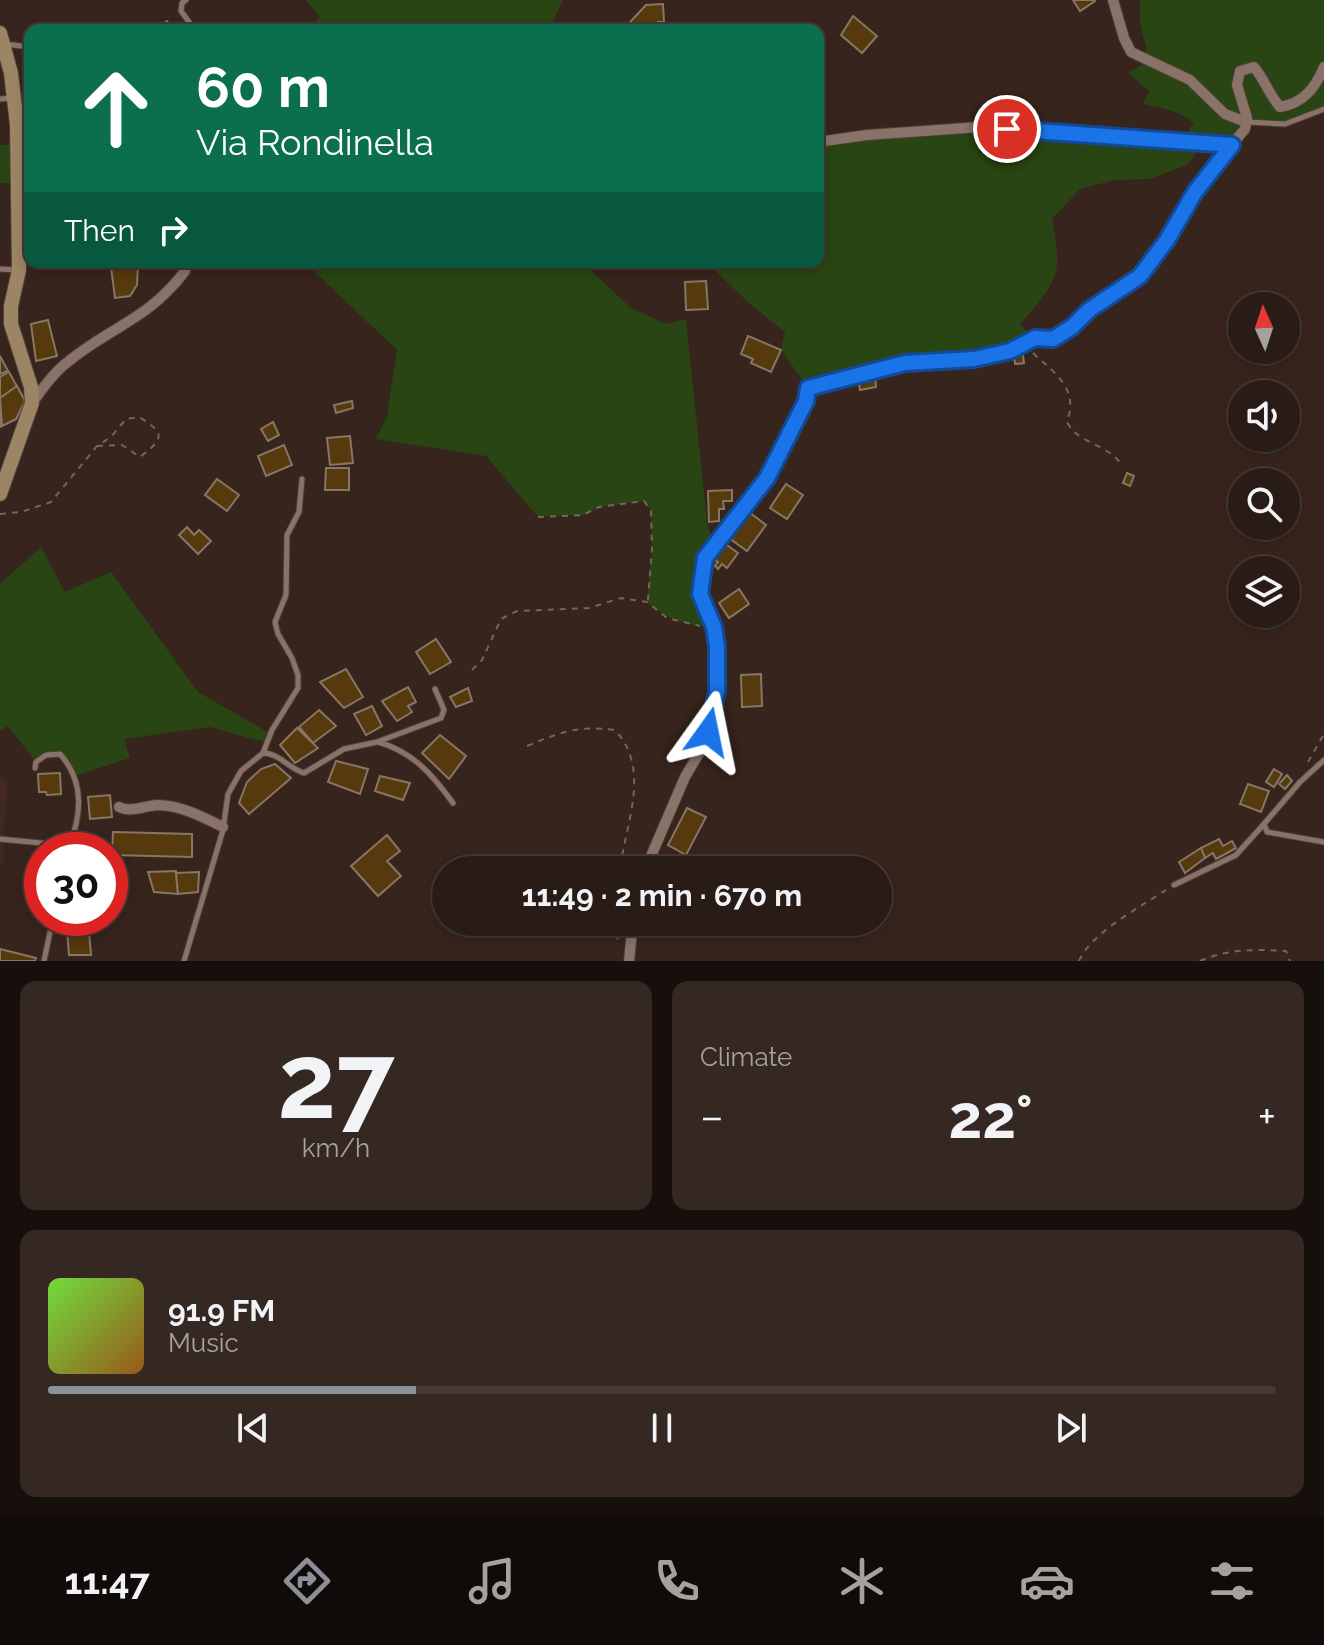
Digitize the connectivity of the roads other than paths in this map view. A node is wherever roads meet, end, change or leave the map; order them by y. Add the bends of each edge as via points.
1 (186, 0) edge
2 (1113, 0) edge
3 (191, 24) edge
4 (2, 39) edge
5 (24, 45) edge
6 (1324, 67) edge
7 (15, 104) edge
8 (1324, 109) edge
9 (1246, 122) junction
10 (824, 141) edge
11 (1232, 145) junction
12 (188, 268) edge
13 (0, 269) edge
14 (19, 270) junction
15 (185, 271) joint
16 (32, 403) junction
17 (302, 479) dead end
18 (0, 494) edge
19 (435, 689) dead end
20 (377, 742) junction
21 (263, 753) junction
22 (1324, 760) edge
23 (35, 768) dead end
24 (453, 803) dead end
25 (119, 807) dead end
26 (1264, 824) junction
27 (223, 827) junction
28 (75, 832) edge
29 (0, 839) edge
30 (24, 841) edge
31 (1324, 842) edge
32 (651, 856) edge
33 (1174, 885) road end
34 (49, 936) edge
35 (632, 936) edge
36 (44, 961) edge
37 (184, 961) edge
38 (629, 961) edge

1 - 3 lane via 181,11
2 - 9 street via 1131,52 1190,80 1225,114
4 - 5 lane
4 - 7 street
6 - 9 street via 1306,97 1280,107 1254,67 1240,71 1237,85
7 - 14 street
8 - 9 lane via 1285,124
9 - 11 street
10 - 11 street via 980,127
11 - 32 street via 1140,276 1053,339 1035,338 1010,351 974,359 905,363 808,388 767,478 705,558 700,594 714,627 717,691 701,750
12 - 15 lane
13 - 14 lane
14 - 16 street via 11,324
15 - 16 street via 145,313 69,361
16 - 18 street
17 - 21 lane via 299,512 287,535 286,595 275,622 298,675 298,688
19 - 20 lane via 444,710 441,718
20 - 21 lane via 344,749 304,773 273,753
20 - 24 lane via 418,761
21 - 27 lane via 241,771 228,794
22 - 26 lane
23 - 28 lane via 46,755 60,754 70,765 80,805
25 - 27 street via 186,810
26 - 31 lane via 1267,832
26 - 33 lane via 1236,855
27 - 37 lane
29 - 30 lane
34 - 36 lane
35 - 38 street

